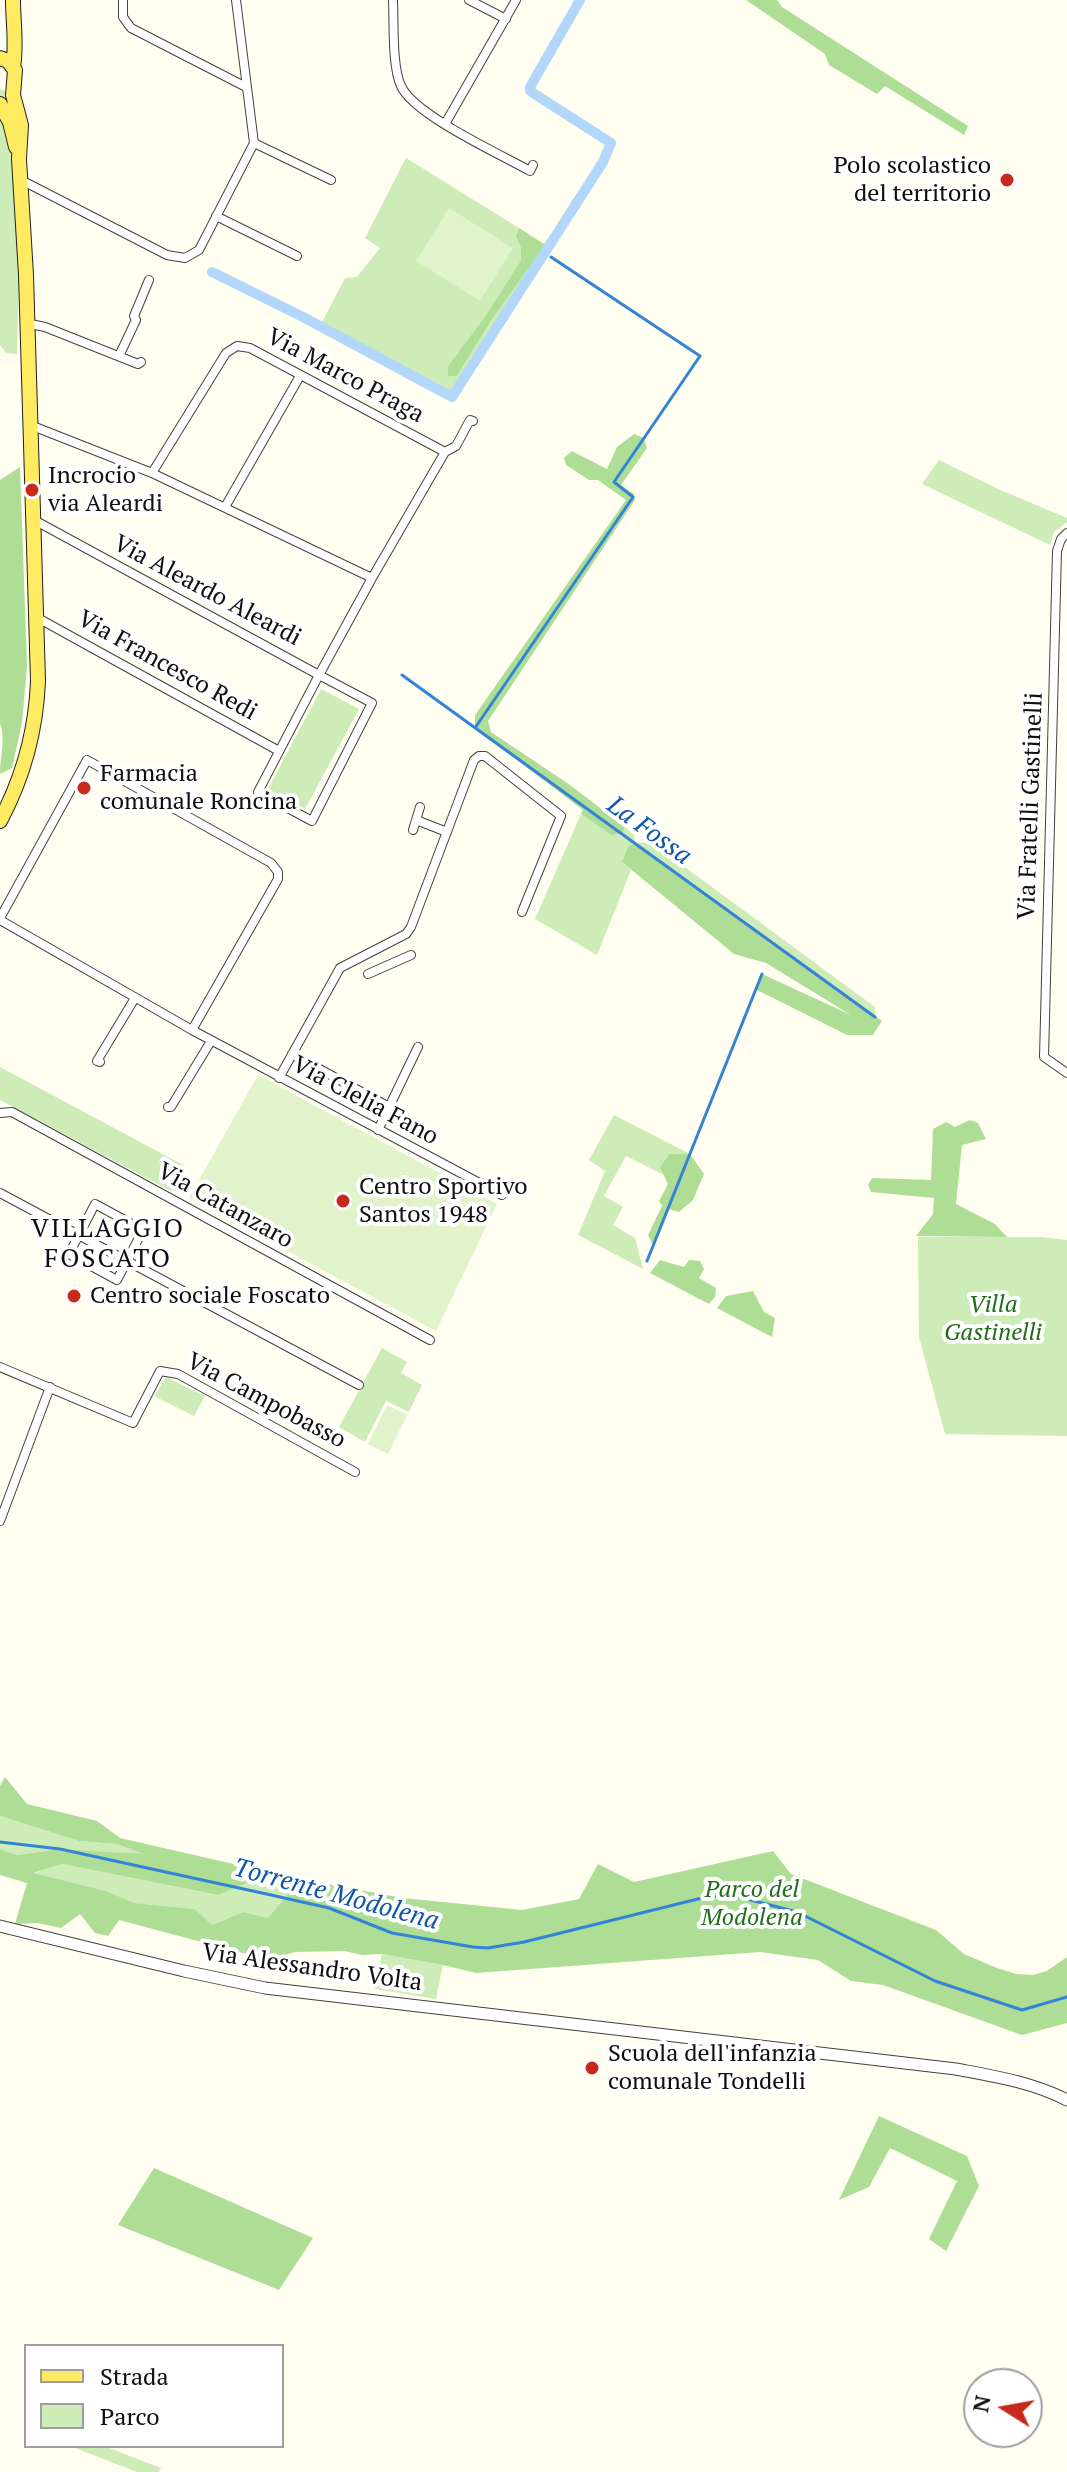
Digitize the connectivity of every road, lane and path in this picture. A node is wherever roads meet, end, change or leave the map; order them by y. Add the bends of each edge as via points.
1 (13, 0) edge
2 (123, 0) edge
3 (236, 0) edge
4 (393, 0) edge
5 (469, 0) edge
6 (516, 0) edge
7 (506, 19) junction
8 (13, 28) junction
9 (0, 56) edge
10 (13, 67) junction
11 (13, 83) junction
12 (246, 87) junction
13 (0, 92) edge
14 (0, 104) edge
15 (445, 124) junction
16 (254, 143) junction
17 (19, 159) junction
18 (533, 165) dead end
19 (21, 179) junction
20 (331, 180) dead end
21 (216, 216) junction
22 (297, 256) dead end
23 (149, 280) dead end
24 (25, 323) junction
25 (119, 356) junction
26 (141, 362) dead end
27 (300, 376) junction
28 (473, 421) dead end
29 (30, 424) junction
30 (445, 452) junction
31 (152, 473) junction
32 (225, 507) junction
33 (33, 520) junction
34 (1067, 533) edge
35 (372, 578) junction
36 (36, 617) junction
37 (319, 675) junction
38 (279, 751) junction
39 (420, 807) dead end
40 (416, 820) junction
41 (0, 821) edge
42 (413, 830) dead end
43 (447, 832) junction
44 (522, 912) dead end
45 (0, 919) edge
46 (378, 948) junction
47 (411, 955) dead end
48 (387, 965) junction
49 (368, 974) dead end
50 (135, 998) junction
51 (192, 1030) junction
52 (211, 1041) junction
53 (418, 1047) dead end
54 (292, 1054) junction
55 (100, 1062) dead end
56 (1067, 1073) edge
57 (279, 1078) junction
58 (168, 1107) dead end
59 (389, 1107) junction
60 (0, 1113) edge
61 (378, 1130) junction
62 (0, 1193) edge
63 (502, 1195) dead end
64 (79, 1235) junction
65 (127, 1260) junction
66 (430, 1340) dead end
67 (0, 1367) edge
68 (359, 1385) dead end
69 (50, 1387) junction
70 (355, 1472) dead end
71 (0, 1521) edge
72 (0, 1926) edge
73 (1067, 2100) edge

1 - 8 main road
2 - 12 street via 123,17 131,28
3 - 12 street
4 - 15 street via 402,88 417,106
5 - 7 street
6 - 7 street
7 - 15 street
8 - 9 main road
8 - 10 main road
9 - 10 main road
10 - 11 main road
11 - 13 main road
11 - 17 main road via 21,125
12 - 16 street
14 - 17 main road
15 - 18 street via 530,171
16 - 20 street
16 - 21 street
17 - 19 main road
19 - 21 street via 173,257 199,250
19 - 24 main road
21 - 22 street
23 - 25 street
24 - 25 street
24 - 29 main road
25 - 26 street
27 - 30 street, Via Marco Praga
27 - 31 street, Via Marco Praga via 250,348 231,349
27 - 32 street
28 - 30 street via 456,446
29 - 31 street
29 - 33 main road
30 - 35 street
31 - 32 street
32 - 35 street
33 - 36 main road
33 - 37 street, Via Aleardo Aleardi
34 - 56 street, Via Fratelli Gastinelli via 1057,551 1044,1057
35 - 37 street
36 - 38 street, Via Francesco Redi
36 - 41 main road via 38,681 32,739
37 - 38 street, Via Aleardo Aleardi
37 - 38 street, Via Aleardo Aleardi via 372,703 312,821 258,792
39 - 40 street
40 - 42 street
40 - 43 street
43 - 44 street via 479,756 561,816
43 - 46 street via 411,927
45 - 50 street, Via Clelia Fano
45 - 51 street via 87,760 271,863 278,879
46 - 48 street
46 - 54 street via 340,968
47 - 48 street
48 - 49 street
50 - 51 street, Via Clelia Fano
50 - 55 street
51 - 52 street, Via Clelia Fano
52 - 57 street, Via Clelia Fano
52 - 58 street
53 - 59 street
54 - 57 street
54 - 59 street
57 - 61 street, Via Clelia Fano
59 - 61 street
60 - 66 street, Via Catanzaro via 12,1112
61 - 63 street, Via Clelia Fano
62 - 64 street
64 - 65 street
64 - 65 street via 69,1254 117,1280
64 - 65 street via 95,1204 143,1230
65 - 68 street
67 - 69 street, Via Campobasso
69 - 70 street, Via Campobasso via 133,1423 160,1371 178,1374
69 - 71 street
72 - 73 street, Via Alessandro Volta via 238,1983 527,2019 589,2018 620,2029 971,2072

